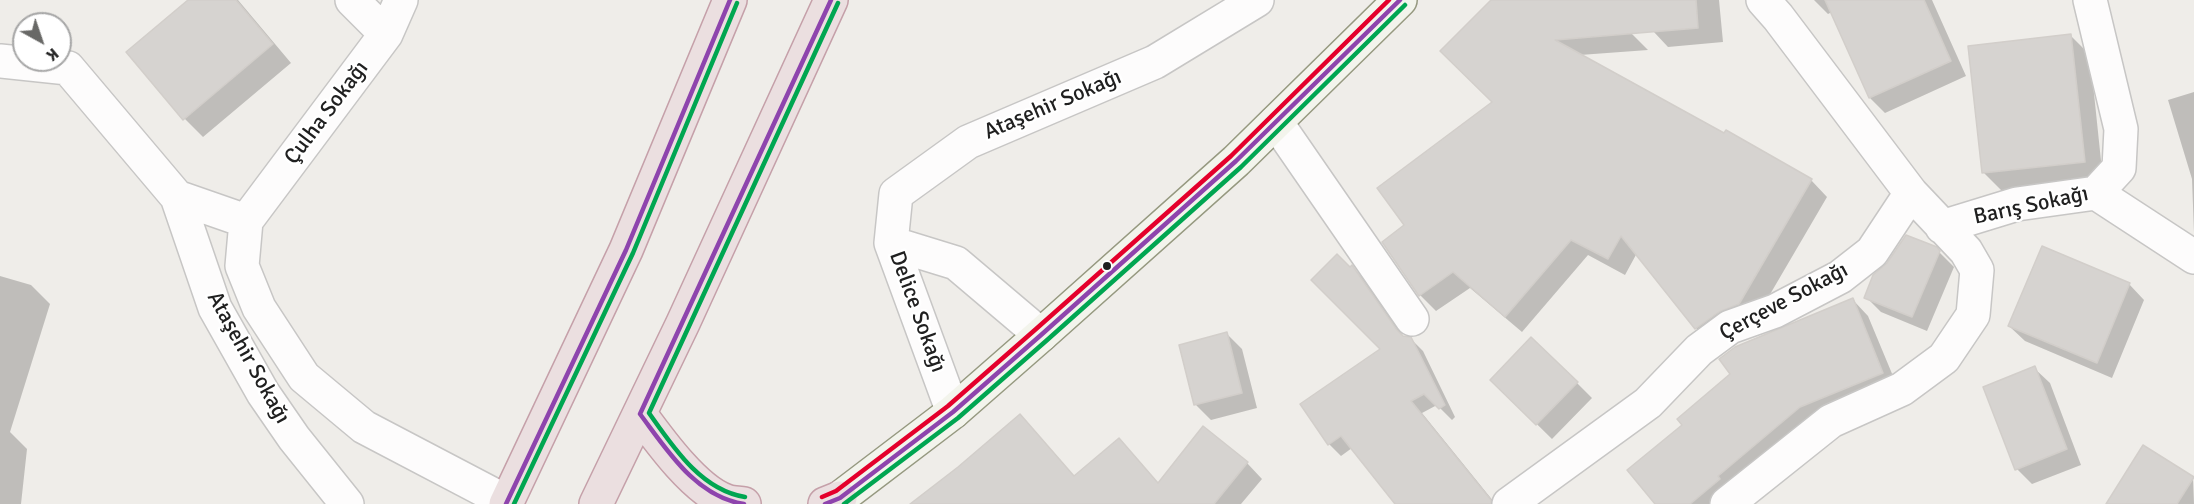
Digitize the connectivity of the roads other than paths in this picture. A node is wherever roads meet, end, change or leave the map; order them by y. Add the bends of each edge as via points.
1 (352, 0) edge
2 (401, 0) edge
3 (831, 0) edge
4 (1257, 0) edge
5 (1400, 0) edge
6 (1762, 0) edge
7 (2090, 0) edge
8 (729, 2) edge
9 (386, 34) junction
10 (0, 61) edge
11 (1276, 122) junction
12 (1911, 193) junction
13 (2096, 193) junction
14 (177, 196) junction
15 (246, 221) junction
16 (1942, 227) junction
17 (891, 243) junction
18 (2194, 257) edge
19 (1412, 319) dead end
20 (1041, 335) junction
21 (953, 412) junction
22 (640, 414) junction
23 (834, 502) edge
24 (347, 504) edge
25 (507, 504) edge
26 (596, 504) edge
27 (744, 504) edge
28 (1509, 504) edge
29 (1727, 504) edge

1 - 9 street
2 - 9 street, Çulha Sokağı
3 - 22 highway
4 - 17 street, Ataşehir Sokağı via 1155,62 968,142 896,194
5 - 11 main road
6 - 12 street
7 - 13 street, Barış Sokağı via 2121,129 2119,168
8 - 25 highway via 626,250
9 - 15 street, Çulha Sokağı
10 - 14 street, Ataşehir Sokağı via 68,68
11 - 19 street
11 - 20 main road
12 - 16 street
12 - 28 street, Çerçeve Sokağı via 1872,252 1840,276 1775,311 1731,327 1699,350 1648,403
13 - 16 street, Barış Sokağı via 2017,204
13 - 18 street
14 - 15 street, Ataşehir Sokağı
14 - 24 street, Ataşehir Sokağı via 215,308 263,393
15 - 25 street, Ataşehir Sokağı via 242,266 260,308 304,377 364,427
16 - 29 street via 1966,251 1977,270 1973,315 1944,358 1902,389 1831,421
17 - 20 street, Delice Sokağı via 956,263
17 - 21 street, Delice Sokağı
20 - 21 main road
21 - 23 main road
22 - 26 highway
22 - 27 highway via 670,454 704,488 725,501

